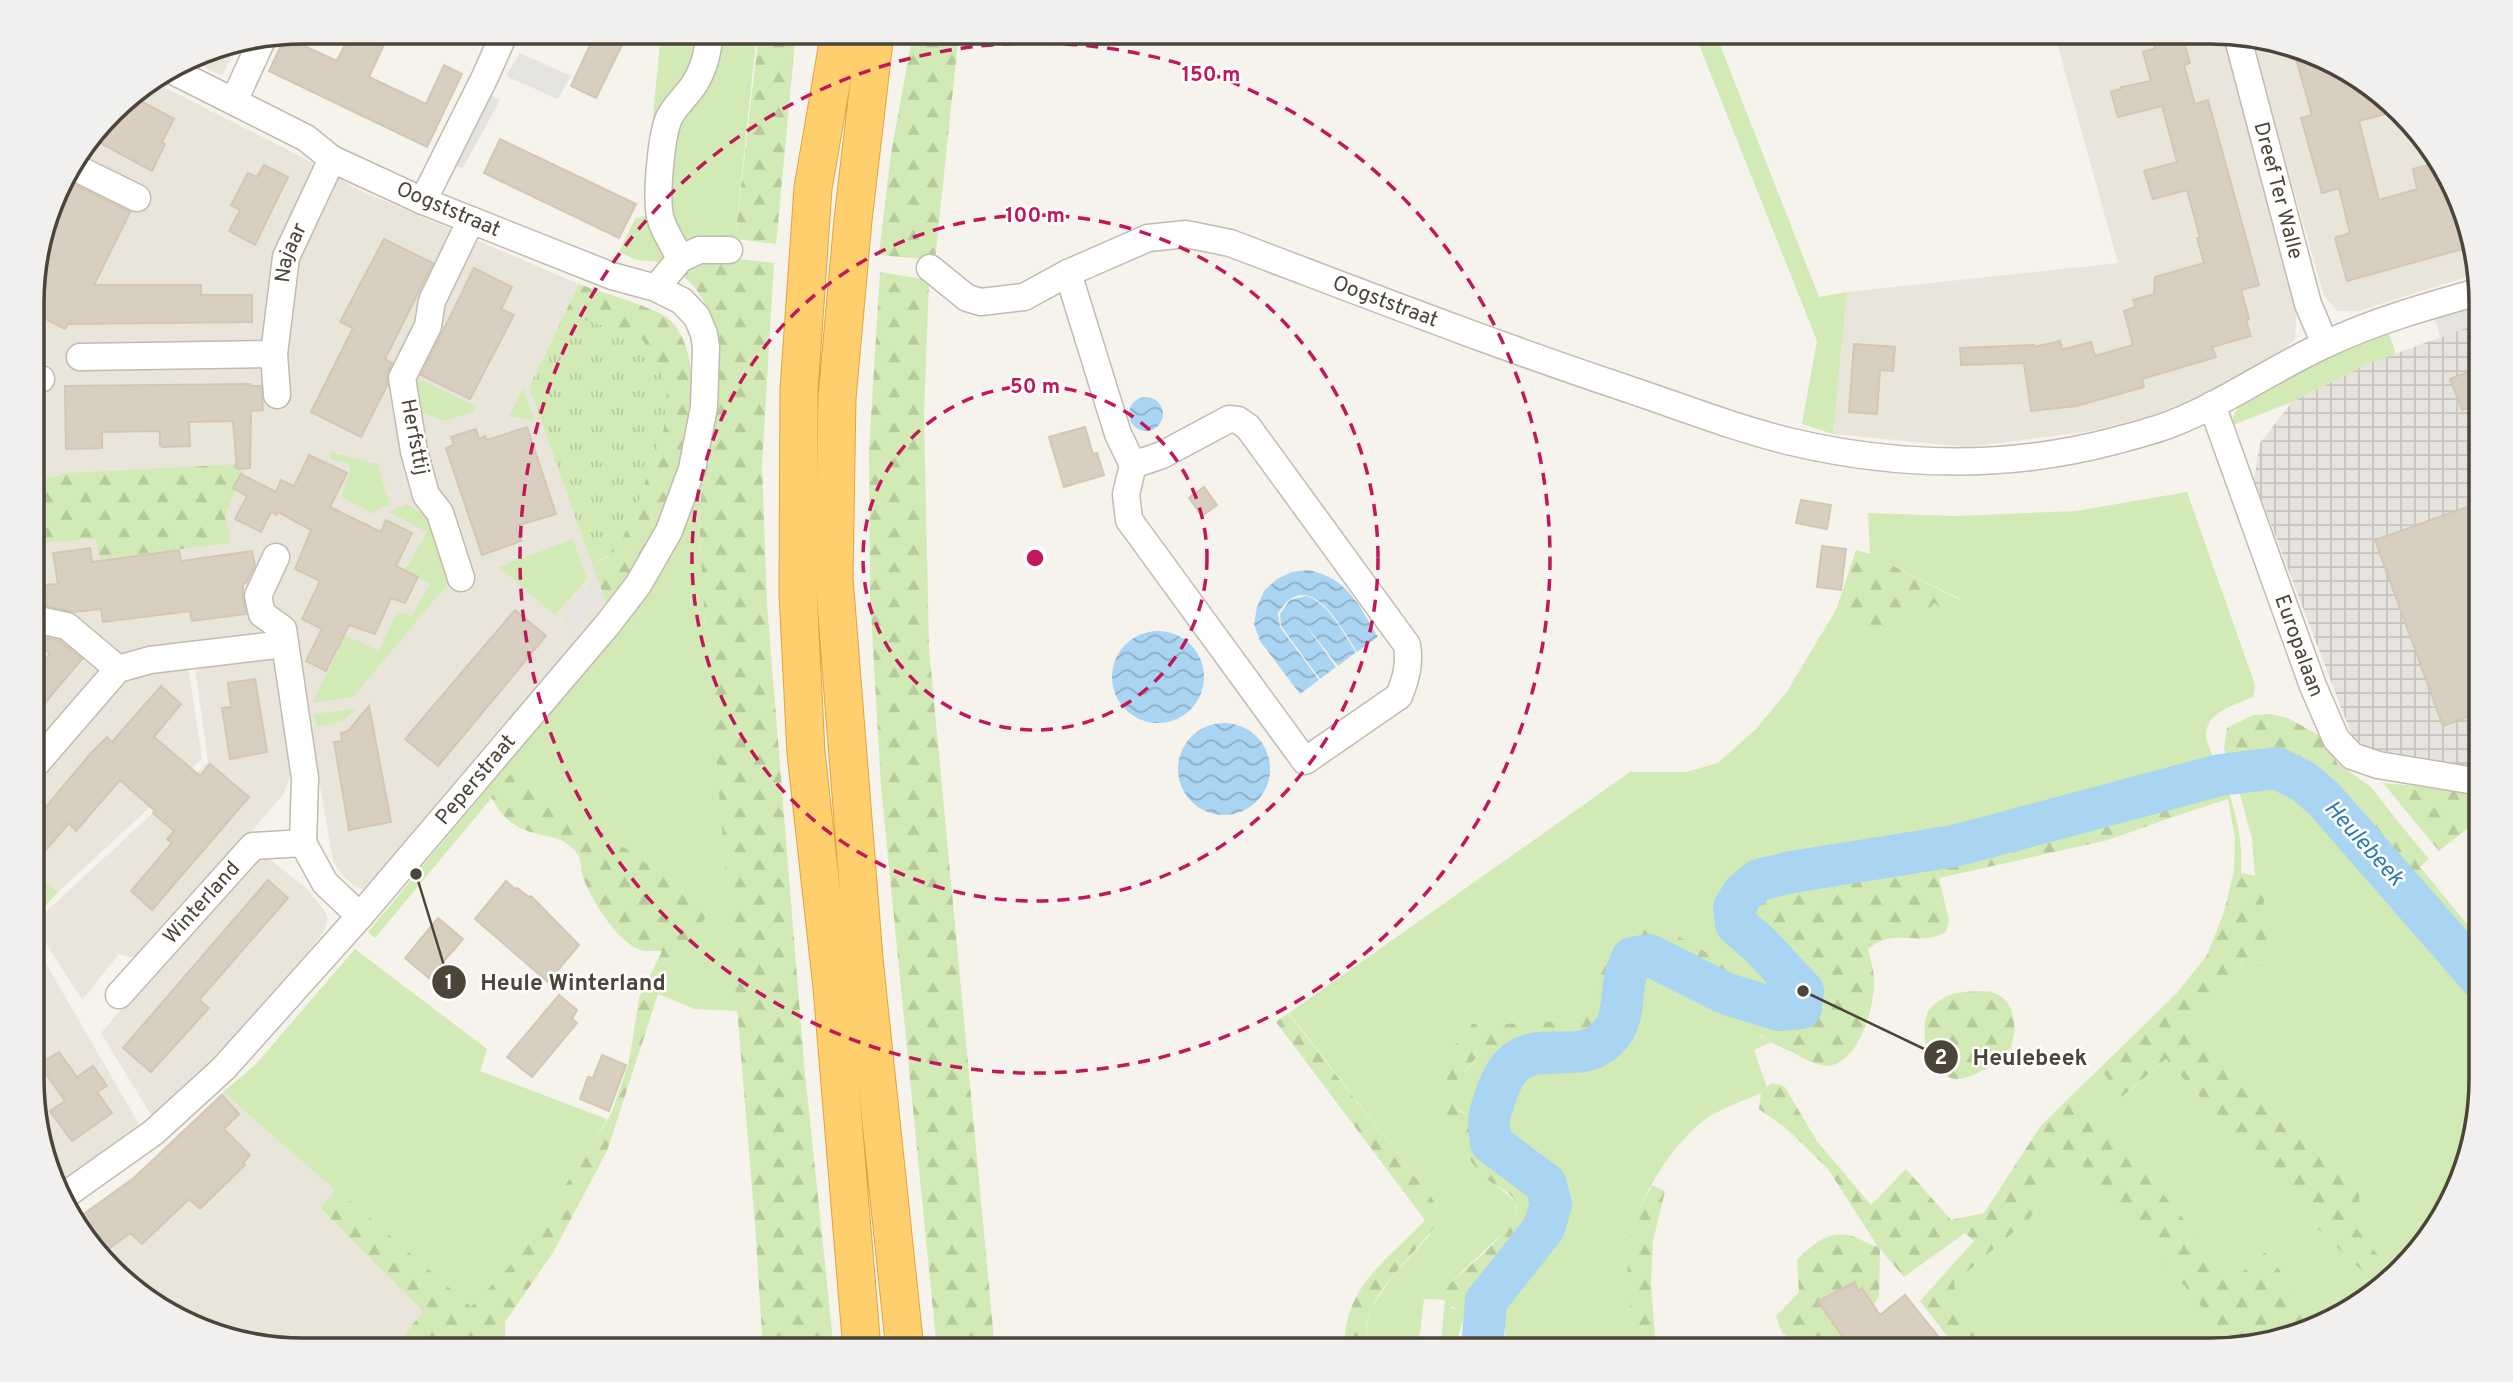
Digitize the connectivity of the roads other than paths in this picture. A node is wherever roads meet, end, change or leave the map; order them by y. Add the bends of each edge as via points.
1 (500, 44) edge
2 (708, 44) edge
3 (812, 44) edge
4 (862, 44) edge
5 (865, 44) edge
6 (2240, 46) edge
7 (258, 48) edge
8 (180, 74) edge
9 (234, 102) junction
10 (332, 159) junction
11 (80, 170) edge
12 (813, 188) junction
13 (137, 198) dead end
14 (423, 201) junction
15 (471, 220) junction
16 (729, 250) dead end
17 (680, 259) junction
18 (930, 268) dead end
19 (1068, 273) junction
20 (656, 289) junction
21 (2469, 294) edge
22 (2325, 344) junction
23 (274, 354) junction
24 (80, 357) dead end
25 (277, 395) dead end
26 (2212, 405) junction
27 (1133, 465) junction
28 (276, 557) dead end
29 (461, 578) dead end
30 (44, 621) edge
31 (284, 636) junction
32 (118, 669) junction
33 (44, 754) edge
34 (2469, 780) edge
35 (303, 843) junction
36 (360, 916) junction
37 (119, 995) dead end
38 (69, 1192) edge
39 (861, 1338) edge
40 (904, 1338) edge

1 - 14 street
2 - 17 street via 695,85 669,119 662,160 659,212
3 - 12 highway via 803,127
4 - 12 highway
5 - 40 highway via 837,398 834,578 864,959
6 - 22 street, Dreef Ter Walle via 2308,304
7 - 9 street
8 - 9 street, Oogststraat
9 - 10 street, Oogststraat via 306,138
10 - 14 street, Oogststraat
10 - 23 street, Najaar via 286,257
11 - 13 street
12 - 39 highway via 799,390 798,593 806,753 832,987
14 - 15 street, Oogststraat
15 - 20 street, Oogststraat
15 - 29 street, Herfsttij via 402,378 426,495 440,513
16 - 17 street via 699,250
17 - 20 street
18 - 19 street, Oogststraat via 967,298 981,302 1024,298
19 - 26 street, Oogststraat via 1148,238 1186,234 1230,243 1531,357 1722,422 1851,455 1990,462 2058,453 2170,424
19 - 27 street via 1118,434
20 - 36 street, Peperstraat via 682,301 697,317 706,347 704,407 692,469 669,531 638,585 608,624
21 - 22 street
22 - 26 street
23 - 24 street
23 - 25 street, Najaar
26 - 34 street, Europalaan via 2336,739 2352,755 2378,765
27 - 27 street via 1126,494 1129,520 1305,761 1399,696 1409,661 1407,645 1248,426 1229,419 1162,455
28 - 31 street via 258,596 262,614
30 - 32 street via 67,626
31 - 32 street
31 - 35 street via 305,778
32 - 33 street
35 - 36 street via 325,883
35 - 37 street, Winterland via 253,846
36 - 38 street, Peperstraat via 224,1068 154,1132

